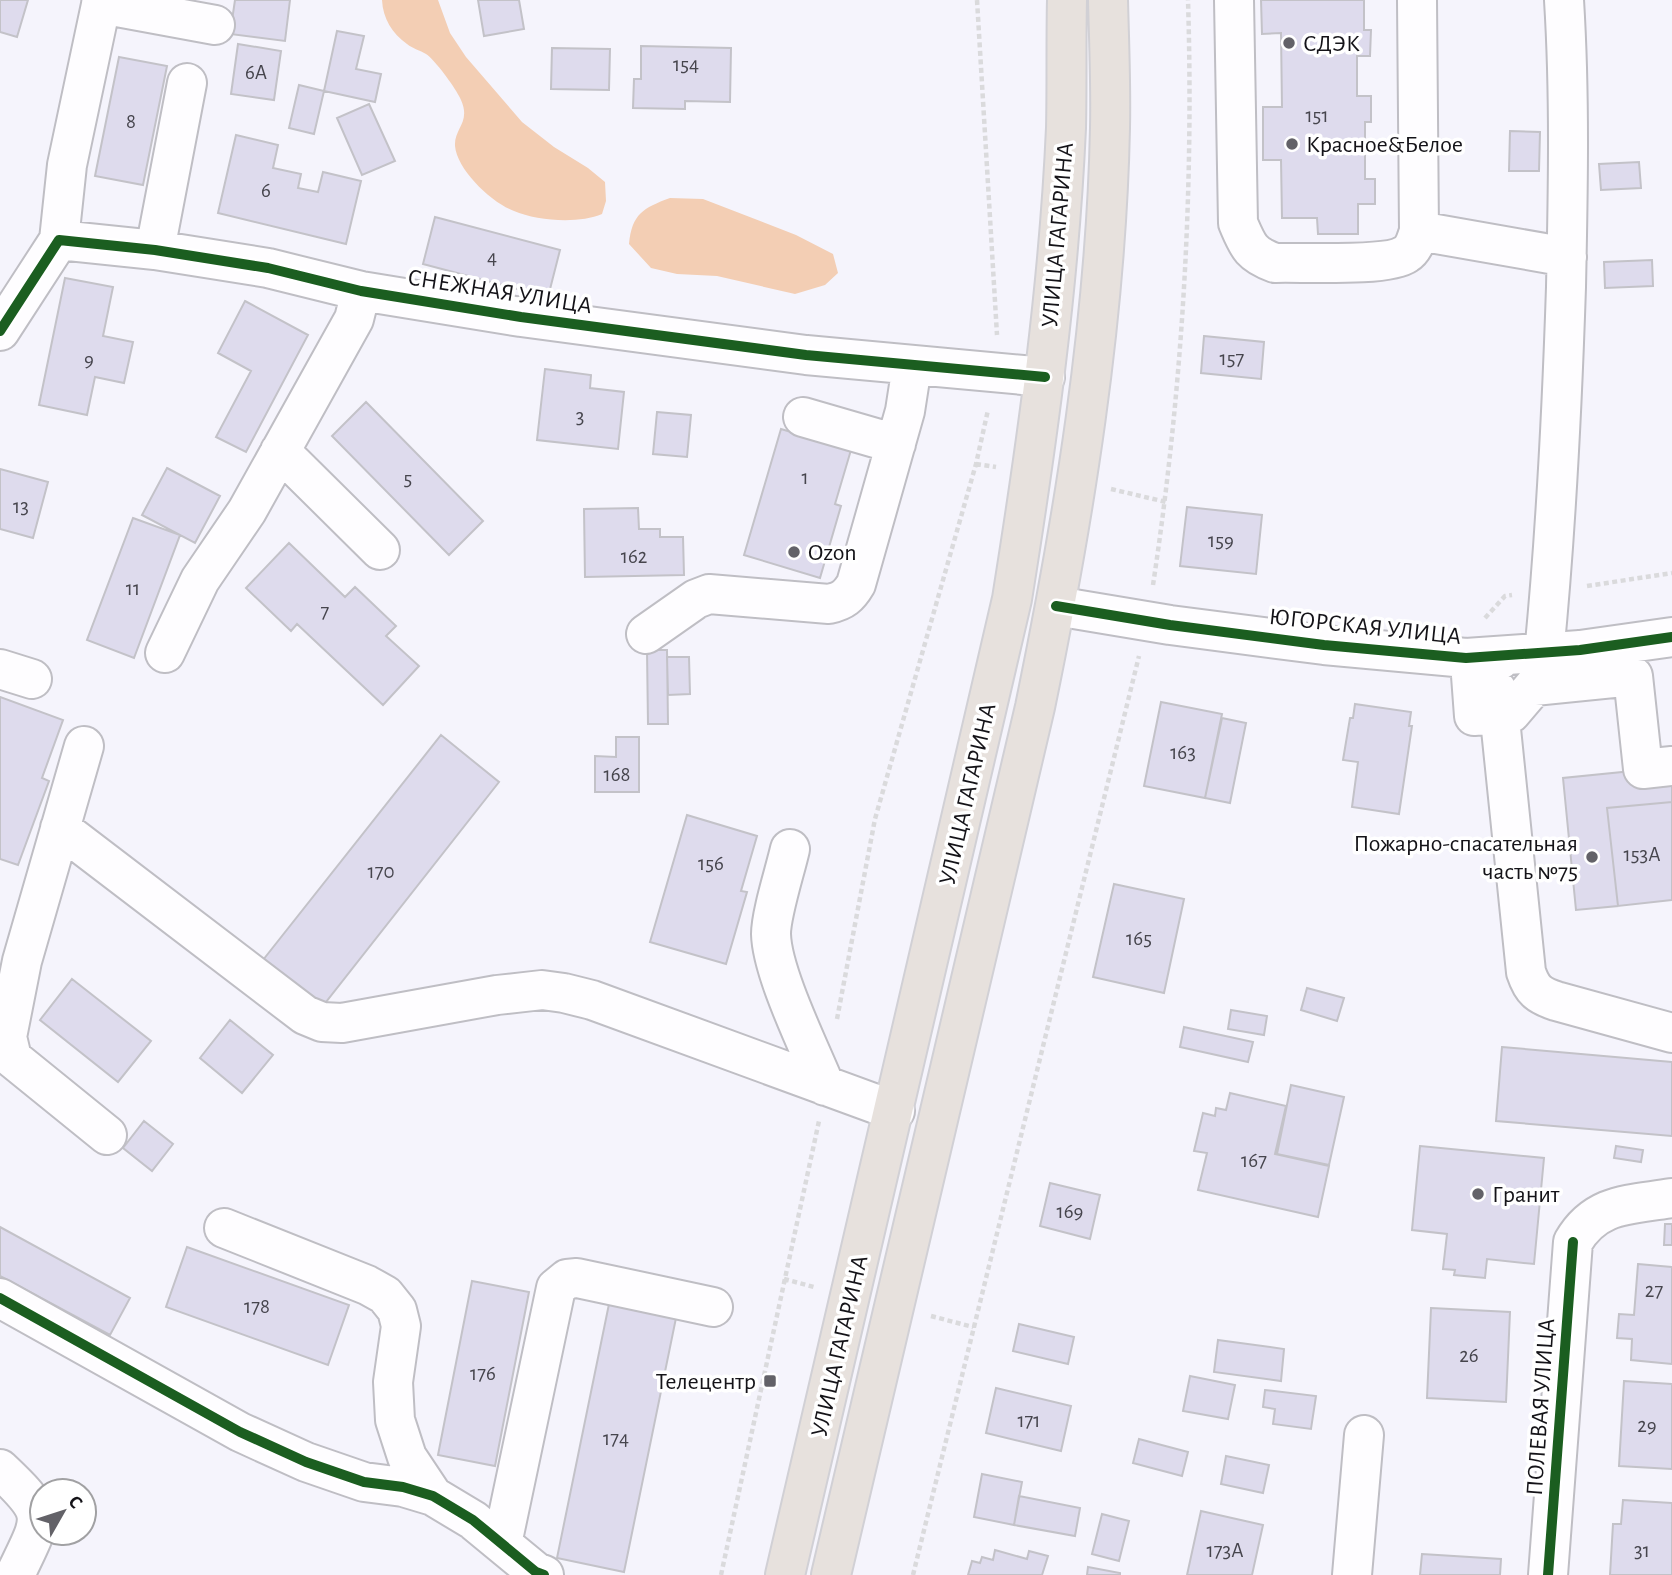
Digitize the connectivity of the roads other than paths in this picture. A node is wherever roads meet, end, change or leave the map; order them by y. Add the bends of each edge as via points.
1 (1067, 0) edge
2 (1108, 0) edge
3 (1234, 0) edge
4 (1417, 0) edge
5 (1564, 0) edge
6 (102, 2) edge
7 (215, 25) dead end
8 (187, 83) dead end
9 (1419, 231) junction
10 (59, 240) junction
11 (155, 250) junction
12 (1567, 257) junction
13 (361, 291) junction
14 (0, 331) edge
15 (912, 366) junction
16 (1045, 377) junction
17 (1090, 382) junction
18 (803, 417) dead end
19 (896, 444) junction
20 (280, 451) junction
21 (380, 550) dead end
22 (1012, 599) junction
23 (1056, 606) junction
24 (646, 635) dead end
25 (1672, 639) edge
26 (165, 653) dead end
27 (1544, 654) junction
28 (1672, 658) edge
29 (1496, 678) junction
30 (84, 747) dead end
31 (1672, 766) edge
32 (60, 828) junction
33 (790, 849) dead end
34 (1672, 1033) edge
35 (825, 1086) junction
36 (895, 1111) junction
37 (107, 1135) dead end
38 (1672, 1199) edge
39 (224, 1228) dead end
40 (0, 1298) edge
41 (713, 1307) dead end
42 (1364, 1435) dead end
43 (0, 1469) edge
44 (433, 1496) junction
45 (502, 1544) junction
46 (15, 1575) edge
47 (544, 1575) edge
48 (785, 1575) edge
49 (831, 1575) edge
50 (1352, 1575) edge
51 (1548, 1575) edge

1 - 16 main road, УЛИЦА ГАГАРИНА via 1066,127
2 - 17 main road, УЛИЦА ГАГАРИНА via 1110,128
3 - 9 street via 1238,223 1258,257 1275,262 1386,261 1408,254
4 - 9 street
5 - 12 street
6 - 7 street
6 - 10 street via 68,165
8 - 11 street
9 - 12 street
10 - 11 street, СНЕЖНАЯ УЛИЦА
10 - 14 street
11 - 13 street, СНЕЖНАЯ УЛИЦА via 268,268
12 - 27 street via 1563,391
13 - 15 street, СНЕЖНАЯ УЛИЦА via 549,321
13 - 20 street via 354,319
15 - 16 street, СНЕЖНАЯ УЛИЦА
15 - 19 street
16 - 17 main road
16 - 22 main road, УЛИЦА ГАГАРИНА
17 - 23 main road, УЛИЦА ГАГАРИНА
18 - 19 street
19 - 24 street via 856,584 842,601 829,604 709,594
20 - 21 street
20 - 26 street via 247,511 200,580
22 - 23 main road
22 - 36 main road, УЛИЦА ГАГАРИНА
23 - 29 street, ЮГОРСКАЯ УЛИЦА via 1396,653
23 - 49 main road, УЛИЦА ГАГАРИНА
25 - 27 street, ЮГОРСКАЯ УЛИЦА
25 - 29 street via 1582,655
27 - 29 street, ЮГОРСКАЯ УЛИЦА
28 - 29 street
29 - 31 street via 1511,713 1534,686 1633,676 1643,769
29 - 34 street via 1531,988 1556,1001
30 - 32 street
32 - 35 street via 305,1015 322,1022 342,1023 498,995 564,992
32 - 37 street via 22,961 7,1037 12,1058
33 - 35 street via 771,932 784,985
35 - 36 street
36 - 48 main road, УЛИЦА ГАГАРИНА
38 - 51 street, ПОЛЕВАЯ УЛИЦА via 1606,1211 1582,1226 1573,1242
39 - 44 street via 367,1285 385,1295 397,1310 401,1326 393,1382 395,1420 407,1457
40 - 44 street via 262,1442 364,1482
41 - 45 street via 577,1278 556,1288
42 - 50 street
43 - 46 street via 34,1503 37,1517
44 - 45 street
45 - 47 street

